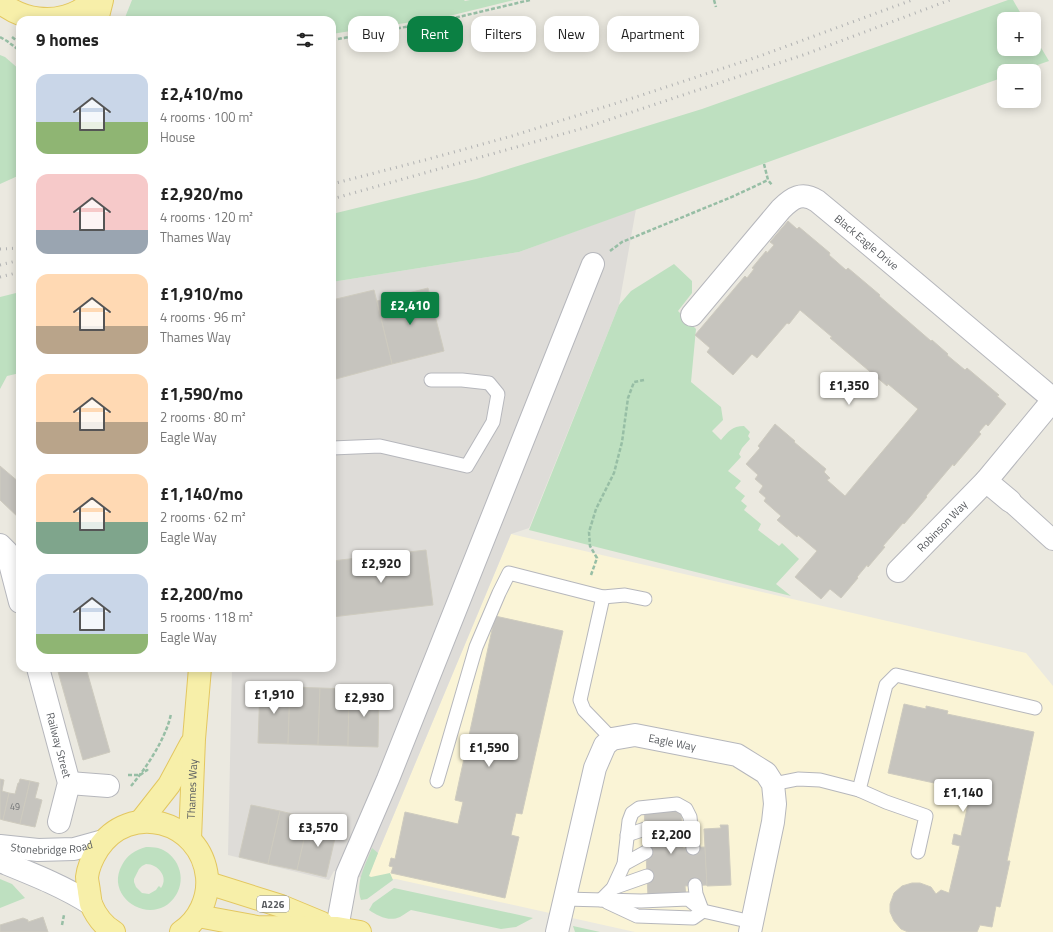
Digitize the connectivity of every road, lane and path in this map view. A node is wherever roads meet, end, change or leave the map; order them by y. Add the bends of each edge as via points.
1 (94, 0) edge
2 (102, 0) edge
3 (530, 0) edge
4 (714, 0) edge
5 (0, 2) edge
6 (716, 7) dead end
7 (22, 16) edge
8 (65, 16) edge
9 (98, 16) edge
10 (0, 36) edge
11 (336, 39) edge
12 (16, 48) edge
13 (764, 164) dead end
14 (593, 264) joint
15 (692, 315) dead end
16 (431, 380) dead end
17 (644, 380) dead end
18 (1053, 399) edge
19 (336, 448) edge
20 (986, 481) junction
21 (1010, 501) joint
22 (1053, 540) edge
23 (0, 544) edge
24 (898, 571) dead end
25 (16, 587) edge
26 (586, 593) junction
27 (603, 597) junction
28 (645, 599) dead end
29 (39, 672) edge
30 (200, 672) edge
31 (1035, 708) dead end
32 (171, 713) dead end
33 (612, 738) junction
34 (194, 739) junction
35 (437, 781) dead end
36 (69, 783) junction
37 (773, 784) junction
38 (118, 789) joint
39 (859, 790) junction
40 (59, 822) dead end
41 (140, 822) junction
42 (645, 829) dead end
43 (627, 834) junction
44 (190, 839) junction
45 (103, 841) junction
46 (0, 846) edge
47 (693, 848) dead end
48 (646, 852) dead end
49 (918, 852) dead end
50 (0, 861) edge
51 (624, 864) junction
52 (647, 876) dead end
53 (208, 883) junction
54 (695, 885) dead end
55 (613, 888) junction
56 (564, 899) junction
57 (601, 900) junction
58 (703, 912) junction
59 (198, 916) junction
60 (103, 923) edge
61 (751, 927) edge
62 (337, 928) junction
63 (181, 932) edge
64 (360, 932) edge
65 (558, 932) edge

1 - 8 main road
2 - 9 main road
3 - 11 path via 450,19
4 - 6 path
5 - 7 main road
10 - 12 path
13 - 14 path via 768,180 622,242
14 - 62 street via 388,779 347,874
15 - 18 street, Black Eagle Drive via 781,209 796,197 806,196 817,201
16 - 19 lane via 489,383 498,394 493,422 467,466 380,446
17 - 26 path via 634,382 628,398 622,442 614,473 596,509 589,532 590,546 597,558
18 - 20 street, Robinson Way
20 - 21 street
20 - 24 street, Robinson Way
21 - 22 street
23 - 25 street via 7,552
26 - 27 lane
26 - 35 lane via 509,573 476,647
27 - 28 lane via 625,596
27 - 33 lane via 580,700 584,710
29 - 36 street, Railway Street
30 - 34 main road, Thames Way
31 - 39 lane via 896,675 886,685
32 - 38 path via 157,748 140,775
33 - 37 street, Eagle Way via 635,735 737,755 766,773
33 - 56 street via 605,745 595,768
34 - 41 main road, Thames Way via 169,785
34 - 44 main road, Thames Way
36 - 38 street
36 - 40 street, Railway Street
37 - 39 lane via 798,779 820,780
37 - 61 street via 773,822
39 - 49 lane via 926,816
41 - 44 main road via 158,822 175,828
41 - 45 main road via 120,828
42 - 43 lane
43 - 47 lane via 628,821 632,813 639,808 677,804 686,809 690,816 686,825
43 - 51 lane
44 - 53 main road via 200,852 206,867
45 - 46 street, Stonebridge Road via 74,849 38,850
45 - 60 main road via 92,858 87,878
48 - 51 lane
50 - 60 street, Stonebridge Road via 75,894
51 - 55 lane
52 - 55 lane
53 - 59 main road via 205,900
53 - 62 main road, A226 via 281,906
54 - 58 lane
55 - 57 lane
56 - 57 lane
56 - 65 street
57 - 58 lane via 688,899
57 - 58 lane via 637,916 693,918
58 - 61 lane
59 - 62 main road, A226 via 256,926
59 - 63 main road
62 - 64 main road, A226

